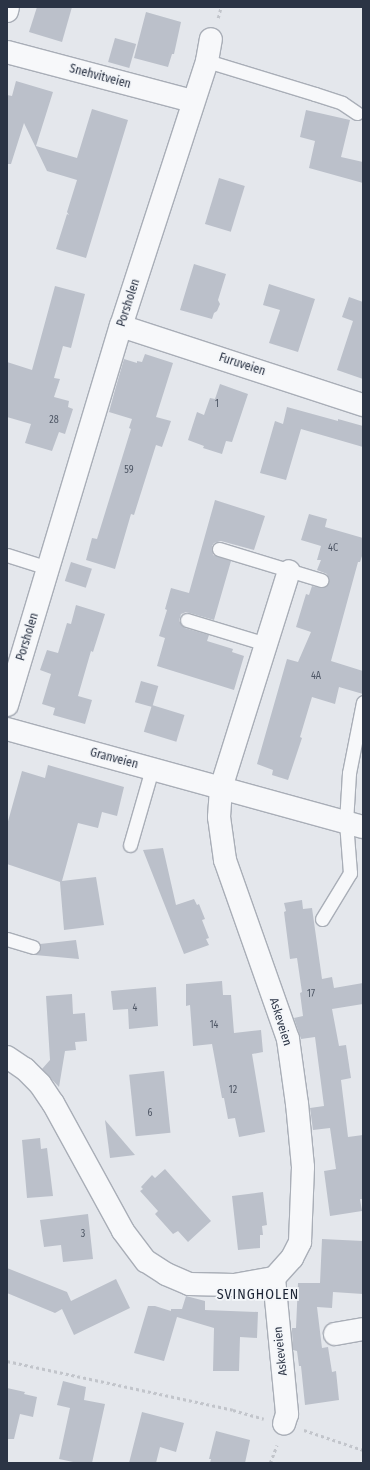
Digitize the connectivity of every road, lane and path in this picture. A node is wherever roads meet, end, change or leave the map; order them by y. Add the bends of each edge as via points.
1 (8, 7) edge
2 (7, 12) edge
3 (211, 39) dead end
4 (7, 52) edge
5 (207, 61) junction
6 (193, 101) junction
7 (357, 113) dead end
8 (121, 326) junction
9 (363, 405) edge
10 (219, 549) dead end
11 (7, 555) edge
12 (48, 568) junction
13 (289, 571) junction
14 (321, 580) dead end
15 (187, 620) dead end
16 (266, 644) junction
17 (363, 702) edge
18 (7, 705) edge
19 (7, 729) edge
20 (152, 769) junction
21 (221, 788) junction
22 (354, 825) edge
23 (130, 845) dead end
24 (322, 919) dead end
25 (7, 940) edge
26 (33, 948) dead end
27 (7, 1057) edge
28 (274, 1278) junction
29 (363, 1329) edge
30 (335, 1334) dead end
31 (7, 1361) edge
32 (284, 1424) junction
33 (363, 1450) edge
34 (270, 1463) edge

1 - 2 street
3 - 5 street, Porsholen
4 - 6 street, Snehvitveien
5 - 6 street, Porsholen
5 - 7 lane via 342,103
6 - 8 street, Porsholen
8 - 9 street, Furuveien
8 - 12 street, Porsholen
10 - 13 lane
11 - 12 lane
12 - 18 street, Porsholen
13 - 14 lane
13 - 16 street
15 - 16 lane
16 - 21 street
17 - 22 lane via 350,773
19 - 20 street, Granveien
20 - 21 street, Granveien
20 - 23 lane
21 - 22 street, Granveien
21 - 28 street, Askeveien via 219,817 225,860 288,1039 297,1104 303,1167 300,1242 292,1258
22 - 24 lane via 350,873
25 - 26 lane
27 - 28 street via 26,1070 49,1097 123,1231 146,1261 166,1274 189,1284 234,1286
28 - 32 street, Askeveien via 288,1414
29 - 30 street
31 - 32 path via 233,1410
32 - 33 path
32 - 34 path

